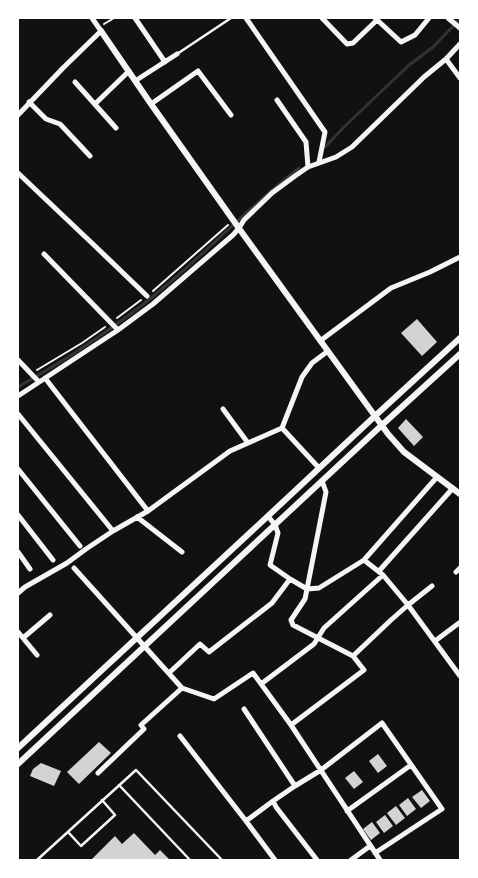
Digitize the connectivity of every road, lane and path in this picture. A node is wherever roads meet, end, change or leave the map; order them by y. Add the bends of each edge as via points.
1 (92, 18) edge
2 (114, 18) edge
3 (135, 18) edge
4 (230, 18) edge
5 (246, 18) edge
6 (322, 18) edge
7 (429, 18) edge
8 (448, 18) edge
9 (376, 19) edge
10 (104, 24) dead end
11 (457, 25) edge
12 (100, 31) junction
13 (460, 44) edge
14 (177, 54) joint
15 (446, 59) junction
16 (165, 62) junction
17 (129, 71) junction
18 (460, 78) edge
19 (135, 81) junction
20 (76, 82) dead end
21 (277, 100) dead end
22 (29, 102) junction
23 (95, 104) junction
24 (151, 104) junction
25 (18, 115) edge
26 (232, 115) dead end
27 (116, 128) dead end
28 (90, 156) dead end
29 (319, 162) junction
30 (308, 167) junction
31 (18, 173) edge
32 (236, 223) junction
33 (44, 254) dead end
34 (460, 257) edge
35 (146, 296) junction
36 (115, 326) junction
37 (460, 338) edge
38 (320, 341) junction
39 (328, 351) junction
40 (460, 354) edge
41 (18, 360) edge
42 (35, 377) junction
43 (46, 378) junction
44 (18, 396) edge
45 (223, 409) dead end
46 (18, 414) edge
47 (374, 416) junction
48 (382, 426) junction
49 (282, 428) junction
50 (248, 443) junction
51 (319, 468) junction
52 (18, 469) edge
53 (437, 477) junction
54 (322, 481) junction
55 (453, 488) junction
56 (460, 494) edge
57 (148, 511) junction
58 (18, 515) edge
59 (137, 516) junction
60 (268, 516) junction
61 (275, 525) junction
62 (113, 531) junction
63 (80, 546) dead end
64 (18, 552) edge
65 (182, 552) dead end
66 (53, 560) dead end
67 (364, 560) junction
68 (74, 568) dead end
69 (30, 569) dead end
70 (381, 573) junction
71 (290, 579) junction
72 (432, 586) dead end
73 (307, 589) junction
74 (18, 593) edge
75 (408, 604) junction
76 (50, 615) dead end
77 (459, 623) dead end
78 (18, 632) edge
79 (136, 637) junction
80 (22, 638) junction
81 (318, 638) junction
82 (435, 641) junction
83 (144, 646) junction
84 (37, 655) dead end
85 (353, 656) junction
86 (169, 673) junction
87 (460, 675) edge
88 (261, 684) junction
89 (182, 688) junction
90 (244, 708) dead end
91 (291, 725) junction
92 (180, 736) dead end
93 (18, 748) edge
94 (18, 764) edge
95 (411, 765) junction
96 (321, 770) junction
97 (98, 773) dead end
98 (119, 785) junction
99 (294, 786) junction
100 (102, 800) junction
101 (273, 801) junction
102 (347, 811) junction
103 (246, 821) junction
104 (68, 832) junction
105 (370, 846) junction
106 (375, 853) junction
107 (36, 860) edge
108 (190, 860) edge
109 (222, 860) edge
110 (275, 860) edge
111 (317, 860) edge
112 (351, 860) edge
113 (380, 860) edge

1 - 12 street
2 - 10 path
3 - 16 street
4 - 14 lane
5 - 29 street via 325,132
6 - 9 street via 347,44 353,43
7 - 9 street via 415,35 401,42
8 - 11 street
12 - 17 street
12 - 22 street
13 - 15 street
14 - 16 street
15 - 18 street
15 - 29 street via 352,147
16 - 19 street
17 - 19 street
17 - 23 street
19 - 24 street
20 - 23 street
21 - 30 street via 306,142
22 - 25 street
22 - 28 street via 46,119 60,124
23 - 27 street
24 - 26 street via 198,71
24 - 32 street
29 - 30 street
30 - 32 street via 272,193 244,220
31 - 35 street
32 - 35 path
32 - 36 street via 153,304
32 - 38 street
33 - 36 street
34 - 38 street via 391,288
35 - 36 path
36 - 42 path via 82,343
36 - 43 street
37 - 47 street
38 - 39 street
39 - 47 street
39 - 49 street via 312,363 302,377
40 - 48 street
41 - 42 street
42 - 43 street
42 - 44 street
43 - 57 street
45 - 50 street
46 - 62 street
47 - 48 street
47 - 51 street
48 - 53 street via 404,452
48 - 54 street
49 - 50 street
49 - 51 street
50 - 57 street via 230,451
51 - 60 street
52 - 63 street
53 - 55 street
53 - 67 street
54 - 61 street
54 - 73 street via 326,492
55 - 56 street
55 - 70 street
57 - 59 street
58 - 66 street
59 - 62 street
59 - 65 street
60 - 61 street
60 - 79 street
61 - 71 street via 278,533 270,565
61 - 83 street
62 - 74 street
64 - 69 street
67 - 70 street
67 - 73 street via 320,588
68 - 79 street
70 - 75 street
70 - 81 street via 324,628
71 - 73 street
71 - 86 street via 272,604 208,652 200,644
72 - 75 street
73 - 81 street via 305,599 291,620 293,625
75 - 82 street
75 - 85 street
76 - 80 street
77 - 82 street
78 - 80 street
79 - 83 street
79 - 93 street
80 - 84 street
81 - 85 street
81 - 88 street
82 - 87 street
83 - 86 street
83 - 94 street
85 - 91 street via 364,670
86 - 89 street
88 - 89 street via 253,673 214,699
88 - 91 street
89 - 97 street via 141,725 144,729
90 - 99 street
91 - 96 street
92 - 103 street
95 - 96 street via 382,723
95 - 102 street
95 - 106 street via 442,809
96 - 99 street
96 - 102 street
98 - 100 lane
98 - 108 lane
98 - 109 lane via 136,770
99 - 101 street
100 - 104 lane
100 - 104 lane via 115,815 81,846
101 - 103 street
101 - 111 street
102 - 105 street
103 - 110 street
104 - 107 lane
105 - 106 street
105 - 112 street
106 - 113 street

